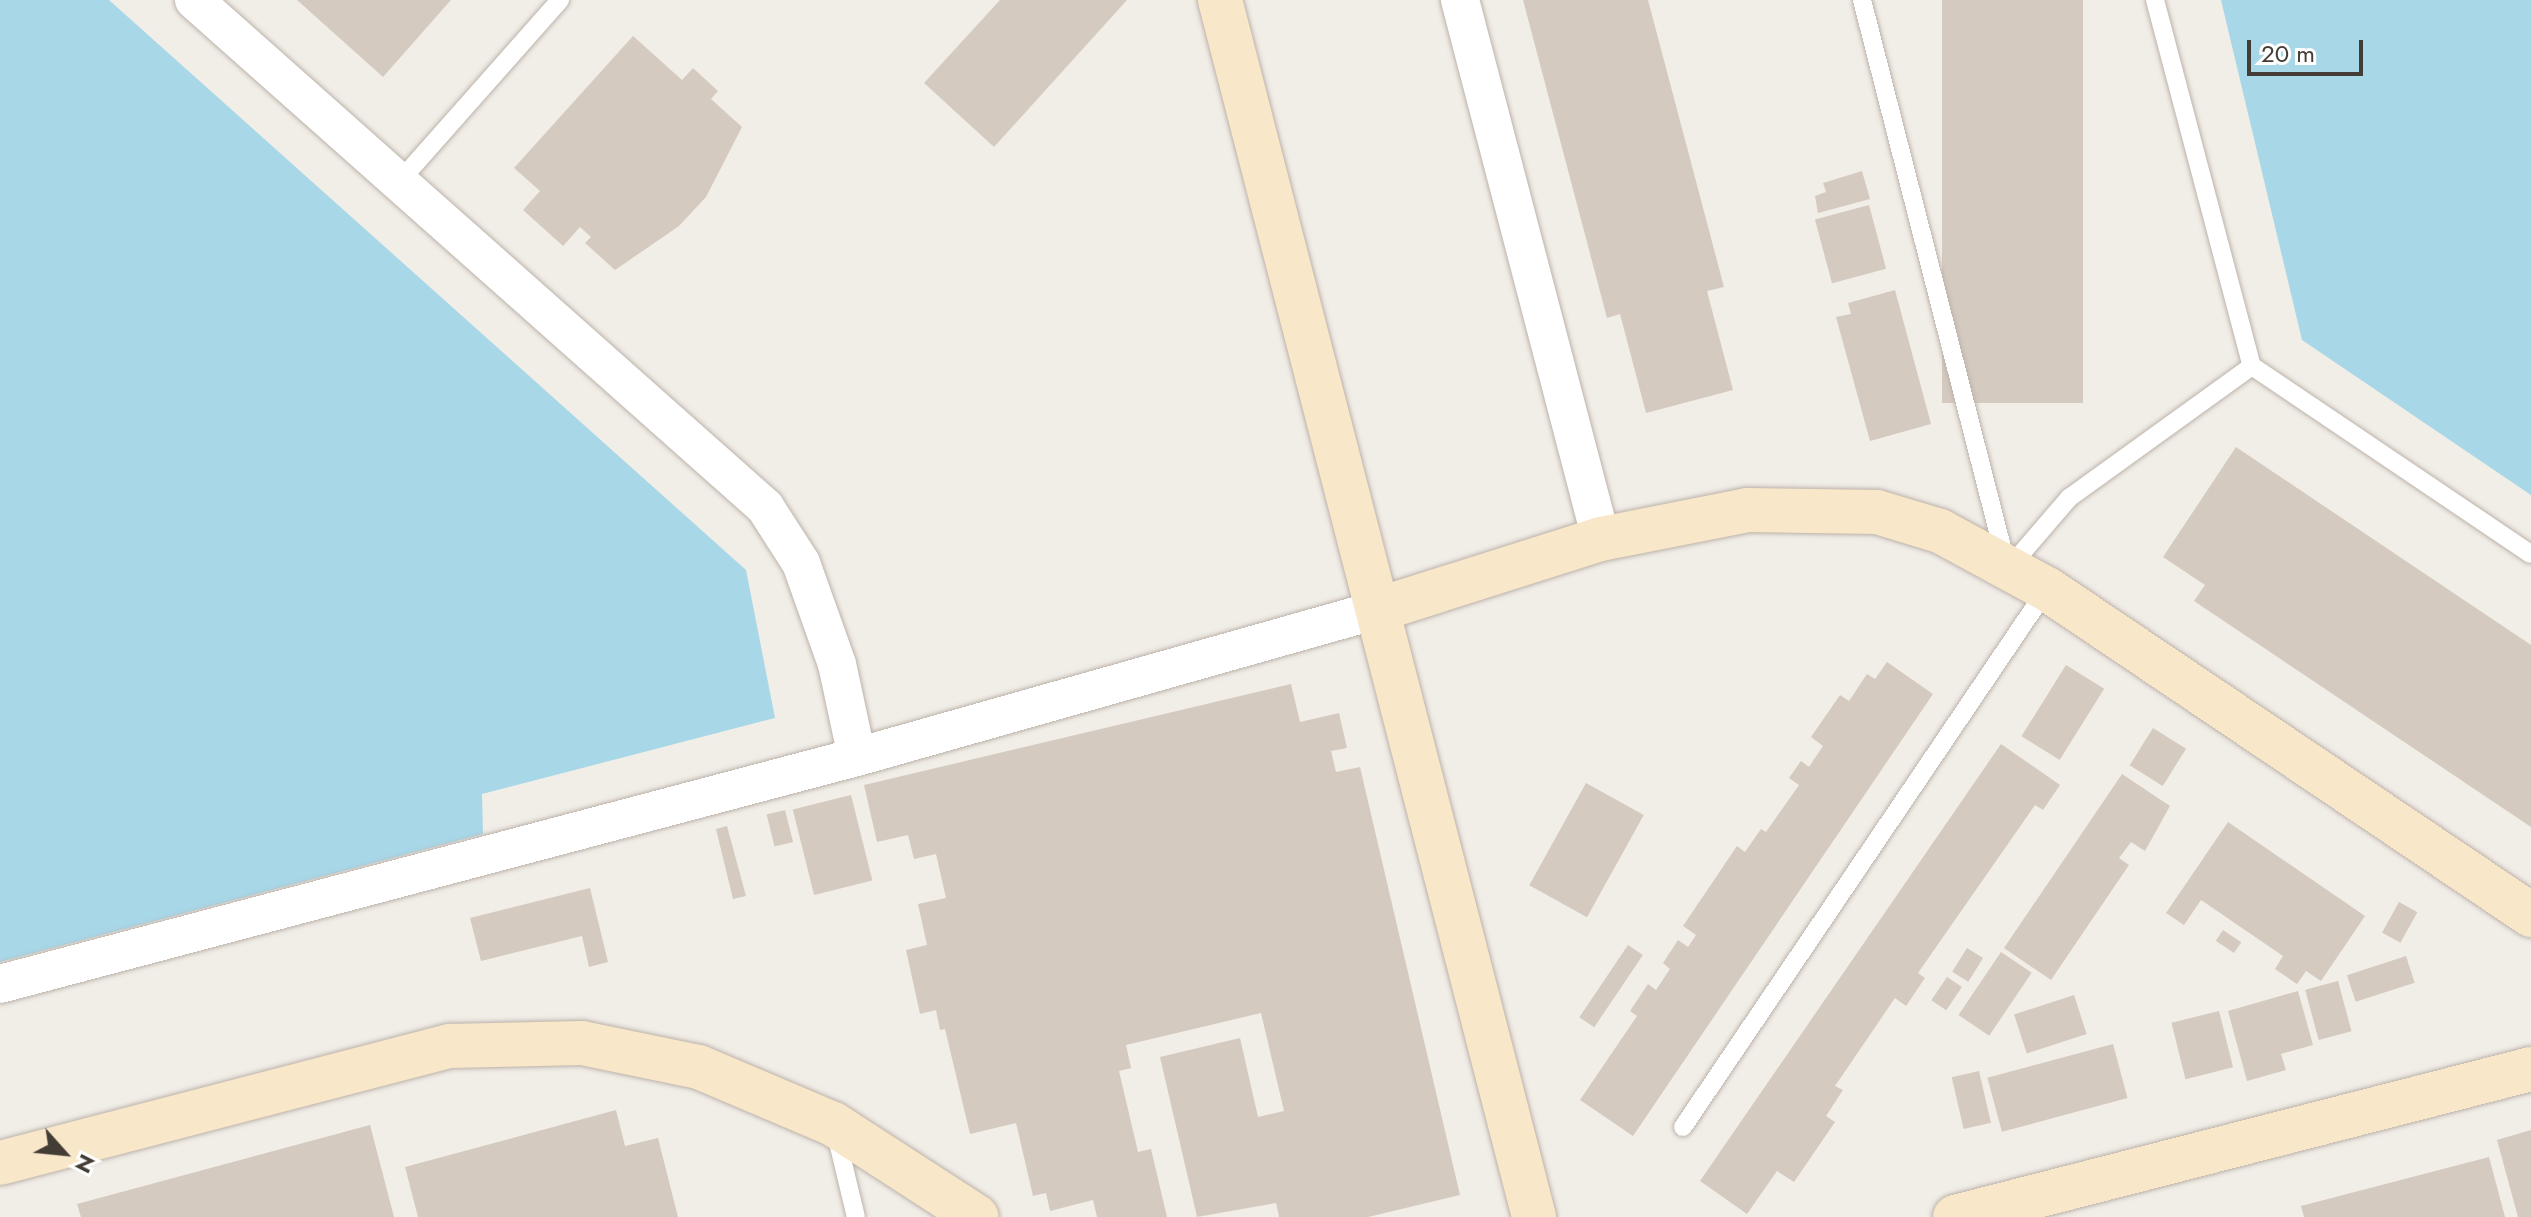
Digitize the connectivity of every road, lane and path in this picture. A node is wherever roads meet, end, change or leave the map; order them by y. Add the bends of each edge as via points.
1 (194, 0) edge
2 (560, 0) edge
3 (1220, 0) edge
4 (1460, 0) edge
5 (1862, 0) edge
6 (2155, 0) edge
7 (399, 182) junction
8 (2252, 366) junction
9 (1601, 539) junction
10 (2531, 554) edge
11 (2008, 569) junction
12 (2047, 589) junction
13 (1380, 609) junction
14 (857, 757) junction
15 (2531, 915) edge
16 (0, 984) edge
17 (2531, 1069) edge
18 (833, 1124) junction
19 (1683, 1127) dead end
20 (0, 1163) edge
21 (856, 1217) edge
22 (977, 1217) edge
23 (1534, 1217) edge
24 (1955, 1217) edge

1 - 7 street
2 - 7 lane
3 - 13 street
4 - 9 street
5 - 11 lane
6 - 8 lane
7 - 14 street via 765,507 801,563 837,664
8 - 10 lane
8 - 11 lane via 2069,498
9 - 11 street via 1747,510 1877,512 1940,531
9 - 13 street
11 - 12 street
12 - 15 street
12 - 19 lane
13 - 14 street
13 - 23 street
14 - 16 street
17 - 24 street
18 - 20 street via 699,1067 582,1043 450,1046
18 - 21 lane
18 - 22 street

